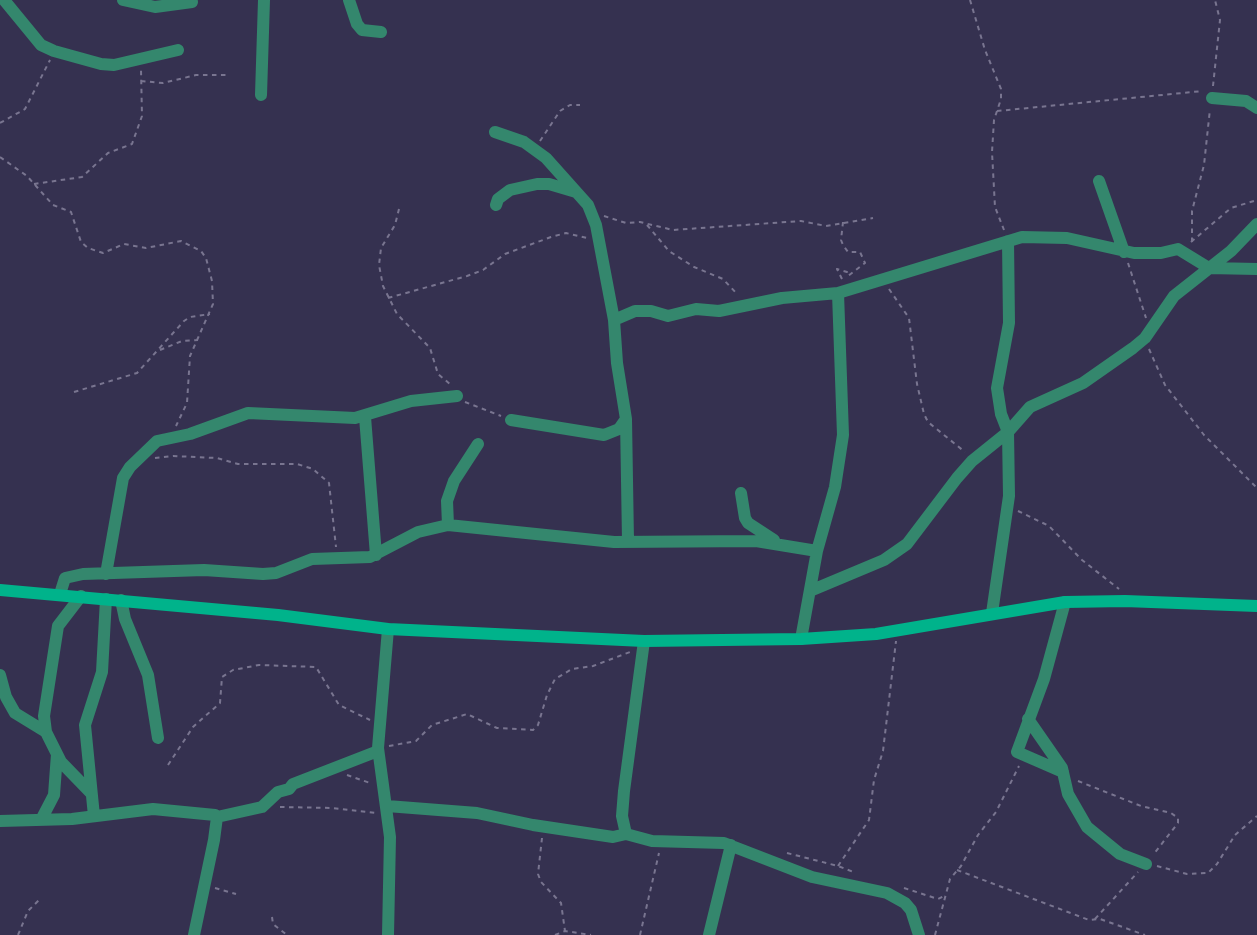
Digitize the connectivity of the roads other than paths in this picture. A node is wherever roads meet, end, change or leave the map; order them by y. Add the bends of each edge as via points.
1 (4, 0) edge
2 (123, 0) edge
3 (264, 0) edge
4 (349, 0) edge
5 (192, 2) dead end
6 (381, 32) dead end
7 (178, 50) dead end
8 (1212, 94) road end
9 (261, 95) dead end
10 (1257, 108) edge
11 (495, 132) dead end
12 (1099, 181) dead end
13 (578, 193) junction
14 (496, 205) dead end
15 (1257, 224) edge
16 (1008, 241) junction
17 (1124, 252) junction
18 (1209, 268) junction
19 (1257, 268) edge
20 (843, 291) junction
21 (614, 320) junction
22 (457, 396) road end
23 (365, 417) junction
24 (511, 420) road end
25 (626, 420) junction
26 (1008, 432) junction
27 (478, 444) dead end
28 (741, 493) dead end
29 (448, 525) junction
30 (628, 541) junction
31 (779, 543) junction
32 (817, 551) junction
33 (376, 555) junction
34 (106, 574) junction
35 (0, 590) edge
36 (810, 591) junction
37 (60, 594) junction
38 (81, 596) junction
39 (106, 599) junction
40 (121, 600) junction
41 (1065, 602) junction
42 (1257, 606) edge
43 (992, 613) junction
44 (388, 629) junction
45 (801, 639) junction
46 (644, 645) junction
47 (0, 675) edge
48 (1028, 718) junction
49 (46, 732) junction
50 (158, 738) dead end
51 (378, 749) junction
52 (57, 753) junction
53 (1063, 774) junction
54 (91, 793) junction
55 (387, 810) junction
56 (94, 816) junction
57 (217, 817) junction
58 (41, 820) junction
59 (0, 821) edge
60 (626, 834) junction
61 (731, 845) junction
62 (1146, 864) road end
63 (194, 935) edge
64 (388, 935) edge
65 (708, 935) edge
66 (919, 935) edge

1 - 7 street via 41,45 54,51 114,65
2 - 5 street via 155,7
3 - 9 street
4 - 6 street via 362,30
8 - 10 street via 1246,101
11 - 13 street via 533,148
12 - 17 street
13 - 14 street via 537,184 510,190
13 - 21 street via 592,213 599,236
15 - 18 street
16 - 17 street via 1037,236 1067,238
16 - 20 street
16 - 26 street via 1009,323 997,388
17 - 18 street via 1161,253 1178,249
18 - 19 street
18 - 26 street via 1174,296 1145,338 1083,383 1030,407
20 - 21 street via 713,312 696,309 668,316 635,311
20 - 32 street via 843,435 835,487
21 - 25 street
22 - 23 street via 411,401
23 - 33 street
23 - 34 street via 248,413 190,434 157,441 130,467 118,490
24 - 25 street via 604,435 619,429
25 - 30 street
26 - 36 street via 972,461 903,548
26 - 43 street via 1007,506
27 - 29 street via 454,481 447,501
28 - 31 street via 748,523
29 - 30 street
29 - 33 street via 418,532
30 - 31 street
31 - 32 street
32 - 36 street
33 - 34 street via 312,559 263,574 204,570
34 - 37 street via 66,577
35 - 37 street
36 - 45 street
37 - 38 street
38 - 39 street
38 - 49 street via 58,626 45,701
39 - 40 street
39 - 54 street via 102,672 85,725
40 - 44 street
40 - 50 street via 148,675
41 - 42 street
41 - 43 street
41 - 48 street via 1044,679
43 - 45 street via 896,632
44 - 46 street
44 - 51 street
45 - 46 street
46 - 60 street via 624,791 622,816
47 - 49 street via 15,713
48 - 53 street
48 - 53 street via 1017,752
49 - 52 street
51 - 55 street
51 - 57 street via 278,792 265,805
52 - 54 street
52 - 58 street via 54,795
53 - 62 street via 1068,794 1087,827 1120,854
54 - 56 street
55 - 60 street via 477,813 613,837
55 - 64 street
56 - 57 street via 153,809
56 - 58 street
57 - 63 street
58 - 59 street
60 - 61 street via 661,841
61 - 65 street
61 - 66 street via 812,877 887,893 911,910

